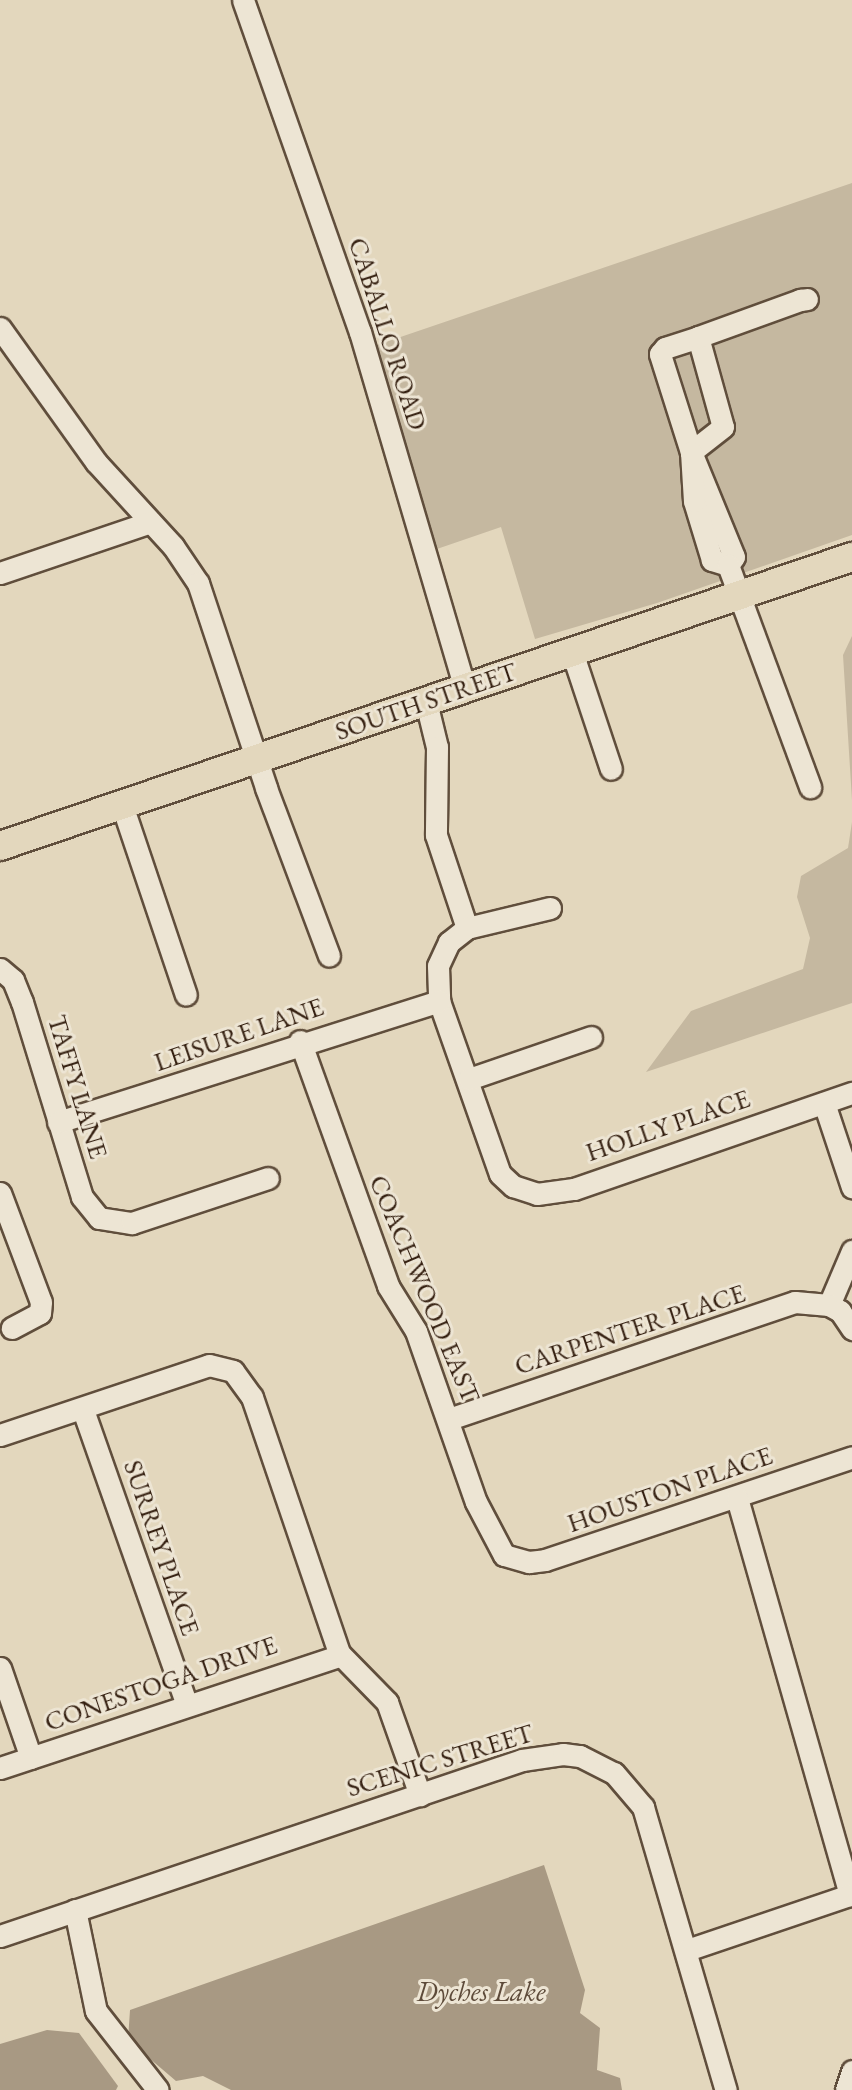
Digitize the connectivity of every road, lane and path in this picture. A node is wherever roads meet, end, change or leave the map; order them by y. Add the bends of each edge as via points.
1 (243, 0) edge
2 (807, 299) dead end
3 (0, 328) edge
4 (698, 337) junction
5 (691, 452) junction
6 (150, 522) junction
7 (852, 557) edge
8 (0, 573) edge
9 (738, 595) junction
10 (572, 652) junction
11 (465, 688) junction
12 (426, 702) junction
13 (256, 759) junction
14 (611, 769) dead end
15 (810, 787) dead end
16 (122, 805) junction
17 (0, 846) edge
18 (550, 908) dead end
19 (467, 928) junction
20 (329, 956) dead end
21 (0, 969) edge
22 (186, 995) dead end
23 (439, 1001) junction
24 (591, 1037) dead end
25 (300, 1041) junction
26 (469, 1079) junction
27 (852, 1093) edge
28 (824, 1103) junction
29 (58, 1122) junction
30 (268, 1178) dead end
31 (852, 1187) edge
32 (0, 1193) edge
33 (852, 1251) edge
34 (829, 1305) junction
35 (12, 1328) dead end
36 (852, 1329) edge
37 (83, 1410) junction
38 (449, 1419) junction
39 (0, 1435) edge
40 (852, 1457) edge
41 (737, 1498) junction
42 (504, 1555) joint
43 (341, 1655) junction
44 (0, 1668) edge
45 (187, 1705) junction
46 (31, 1758) junction
47 (0, 1768) edge
48 (420, 1794) junction
49 (851, 1895) edge
50 (75, 1910) junction
51 (0, 1936) edge
52 (687, 1950) junction
53 (158, 2090) edge
54 (726, 2090) edge

1 - 11 street, CABALLO ROAD via 370,363
2 - 4 street
3 - 6 street via 96,462
4 - 5 street via 723,426
4 - 5 street via 660,354
5 - 9 street via 734,557 728,565
6 - 8 street
6 - 13 street via 198,583
7 - 9 main road, SOUTH STREET
9 - 10 main road, SOUTH STREET
9 - 15 street
10 - 11 main road, SOUTH STREET
10 - 14 street
11 - 12 main road, SOUTH STREET
12 - 13 main road, SOUTH STREET
12 - 19 street via 437,747 436,835
13 - 16 main road, SOUTH STREET
13 - 20 street
16 - 17 main road, SOUTH STREET
16 - 22 street
18 - 19 street
19 - 23 street via 443,953 436,983
21 - 29 street, TAFFY LANE via 13,980 22,1002
23 - 25 street, LEISURE LANE
23 - 26 street
24 - 26 street
25 - 29 street, LEISURE LANE
25 - 38 street, COACHWOOD EAST via 378,1261 416,1331
26 - 28 street, HOLLY PLACE via 504,1179 522,1190 555,1194
27 - 28 street, HOLLY PLACE
28 - 31 street
29 - 30 street, TAFFY LANE via 82,1197 104,1221 132,1223
32 - 35 street via 41,1302 40,1313
33 - 34 street
34 - 36 street via 840,1311
34 - 38 street, CARPENTER PLACE via 795,1302
37 - 39 street
37 - 43 street via 209,1365 228,1369 241,1379 255,1406
37 - 45 street, SURREY PLACE
38 - 42 street, COACHWOOD EAST via 476,1502
40 - 41 street, HOUSTON PLACE
41 - 42 street, HOUSTON PLACE via 545,1560 529,1562
41 - 49 street
43 - 45 street, CONESTOGA DRIVE
43 - 48 street via 387,1702
44 - 46 street
45 - 46 street, CONESTOGA DRIVE
46 - 47 street, CONESTOGA DRIVE
48 - 50 street, SCENIC STREET
48 - 52 street, SCENIC STREET via 543,1755 564,1754 596,1762 628,1785 643,1807
49 - 52 street
50 - 51 street, SCENIC STREET
50 - 53 street via 96,2011
52 - 54 street, SCENIC STREET

